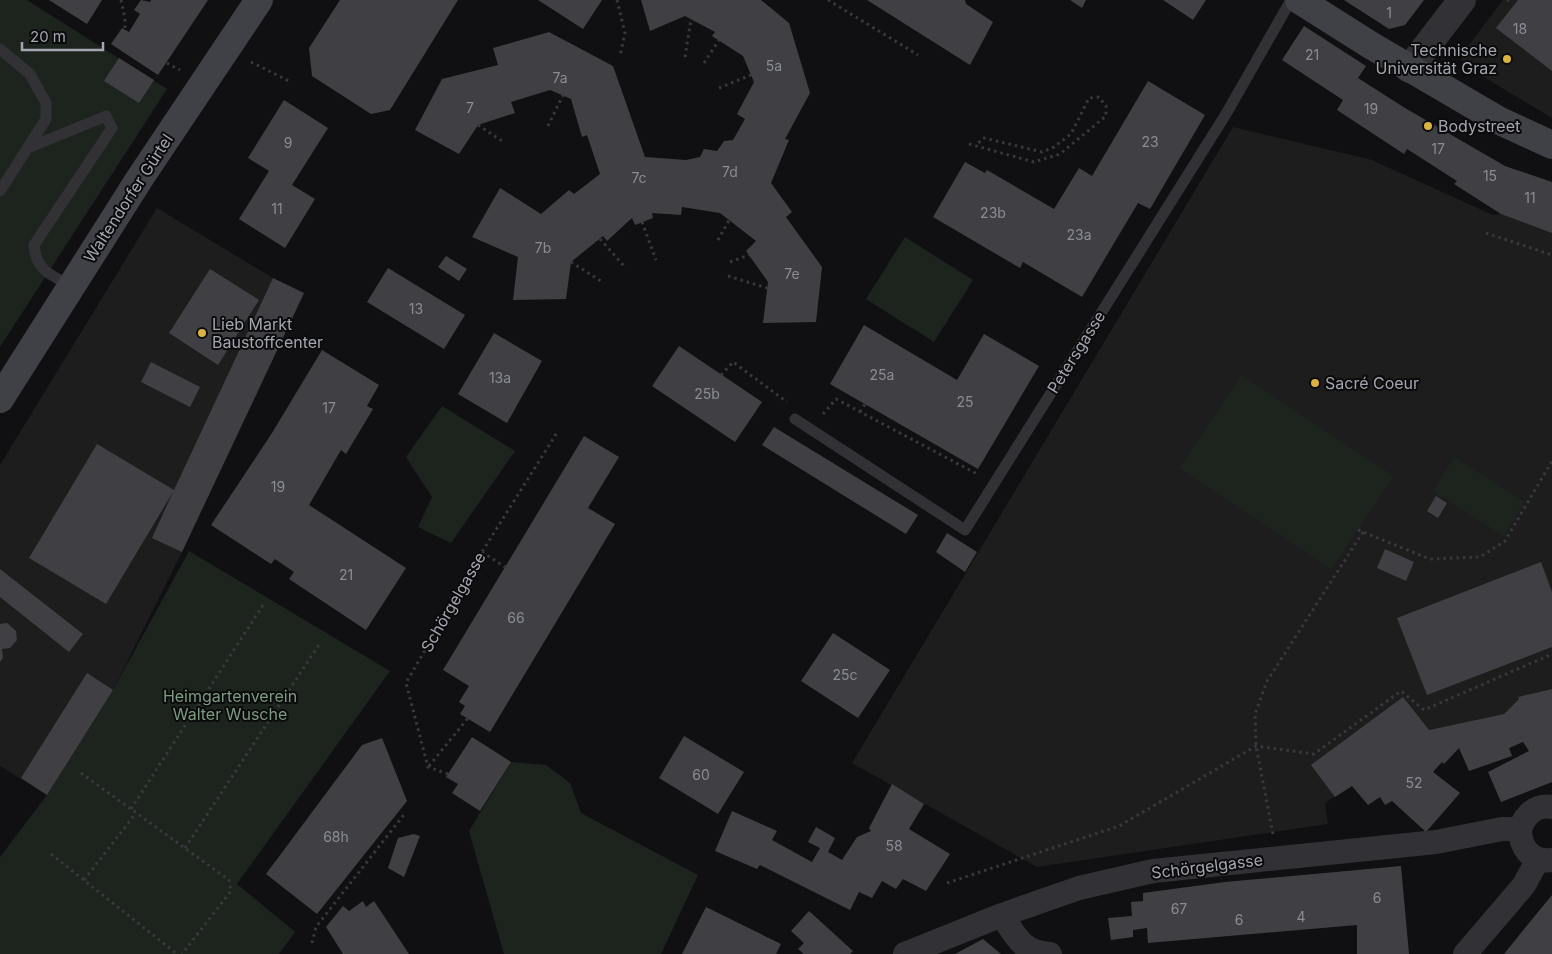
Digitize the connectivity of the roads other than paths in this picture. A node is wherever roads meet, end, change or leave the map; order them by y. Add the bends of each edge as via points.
1 (259, 0) edge
2 (1291, 0) edge
3 (1299, 0) edge
4 (1462, 0) edge
5 (0, 49) edge
6 (1409, 69) junction
7 (1552, 145) edge
8 (28, 148) junction
9 (0, 191) edge
10 (71, 286) junction
11 (0, 399) edge
12 (795, 420) road end
13 (1552, 807) edge
14 (1520, 829) junction
15 (1545, 859) edge
16 (1002, 915) junction
17 (905, 954) edge
18 (1050, 954) edge
19 (1465, 954) edge

1 - 10 main road, Waltendorfer Gürtel
2 - 12 lane, Petersgasse via 1226,114 965,530
3 - 6 main road
4 - 6 street
5 - 8 lane via 30,74 46,103 46,119
6 - 7 main road via 1500,121
8 - 9 lane
8 - 10 lane via 106,116 112,128 34,245 40,268
10 - 11 main road, Waltendorfer Gürtel
13 - 14 street via 1530,812
14 - 15 street via 1523,848
14 - 16 street, Schörgelgasse via 1502,829 1436,842 1153,871 1079,888
15 - 19 street
16 - 17 street, Schörgelgasse
16 - 18 street via 1020,942 1035,953

